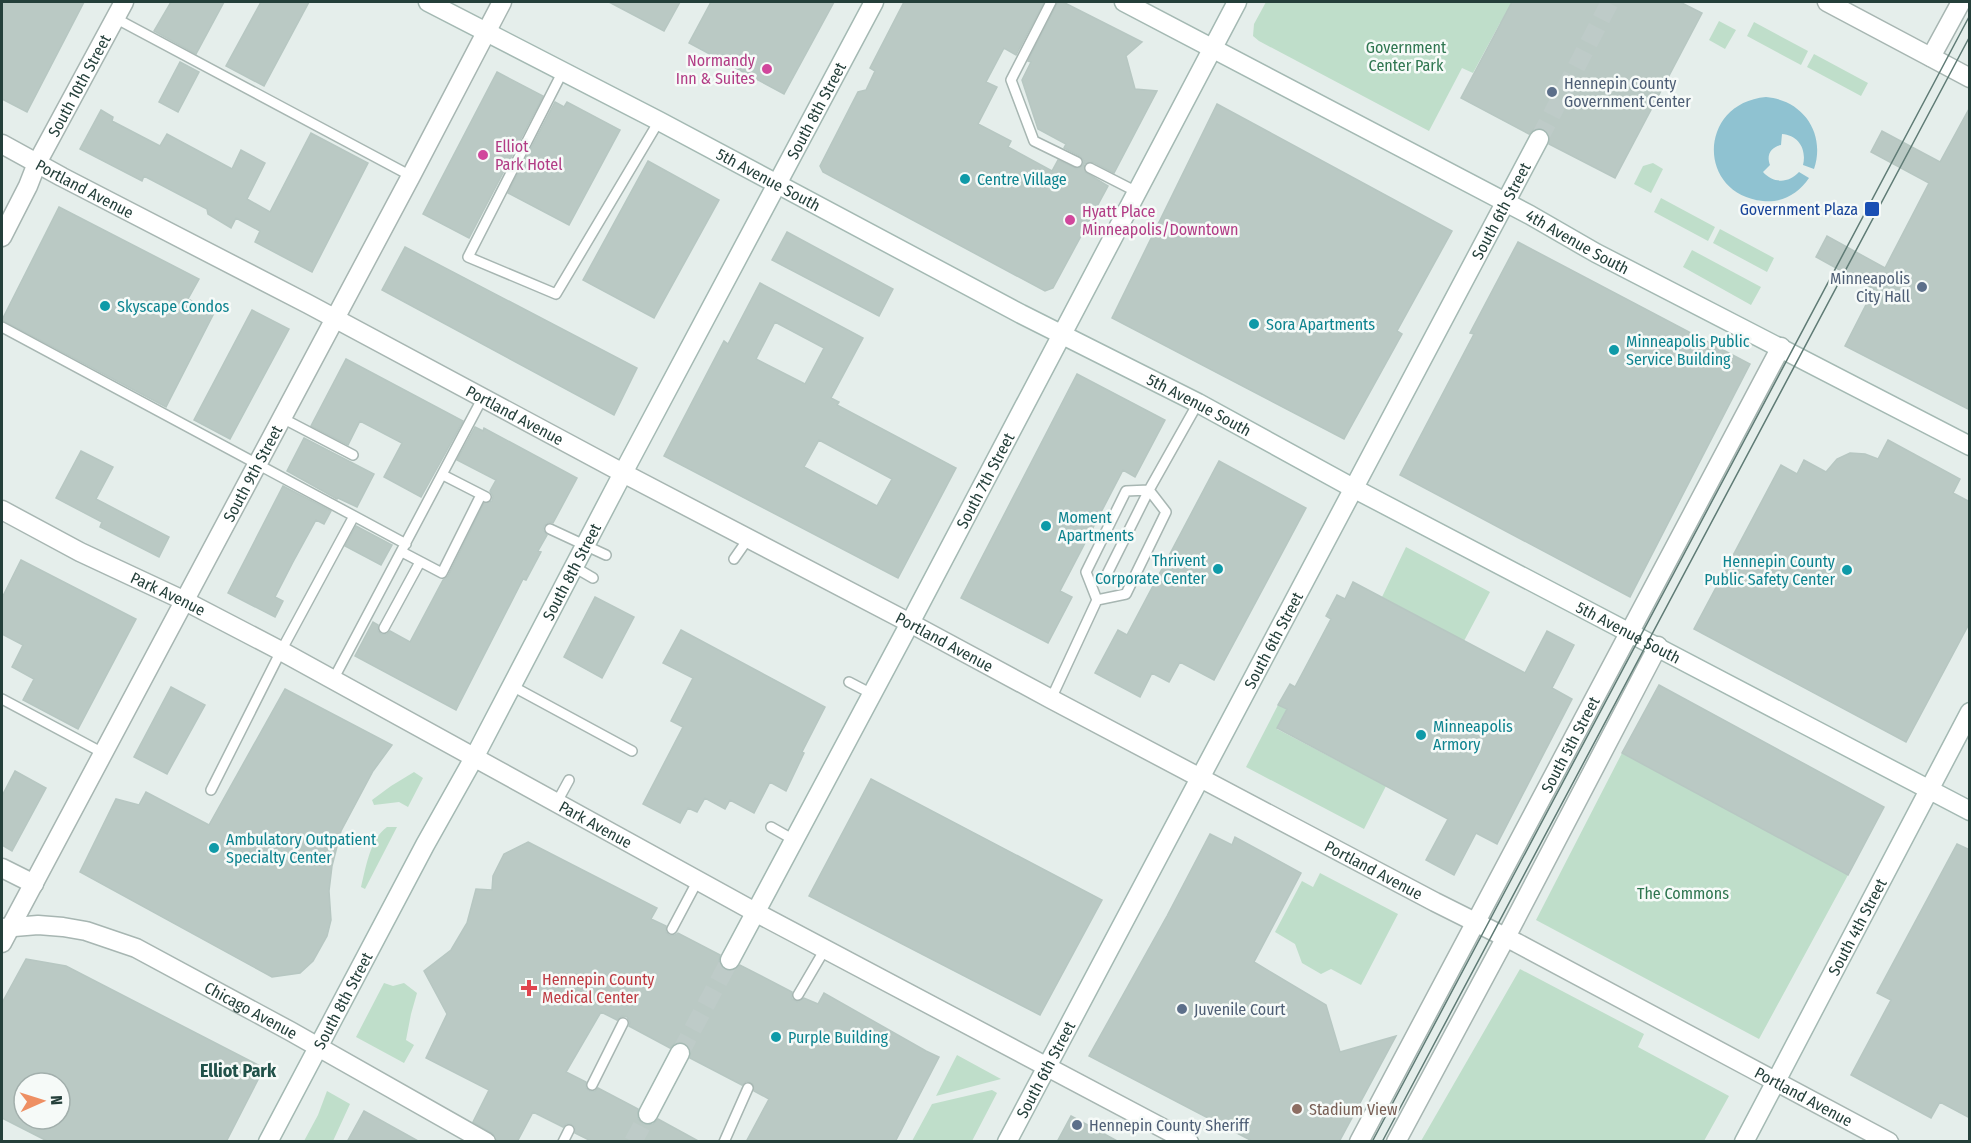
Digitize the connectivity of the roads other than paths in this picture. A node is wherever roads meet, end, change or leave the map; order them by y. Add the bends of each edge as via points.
1 (124, 2) edge
2 (428, 2) edge
3 (502, 2) edge
4 (874, 2) edge
5 (1051, 2) edge
6 (1124, 2) edge
7 (1238, 2) edge
8 (1827, 2) edge
9 (1961, 2) edge
10 (116, 18) junction
11 (486, 33) junction
12 (1212, 48) junction
13 (1931, 57) junction
14 (563, 71) junction
15 (1970, 78) edge
16 (658, 121) junction
17 (1539, 139) tunnel mouth
18 (2, 144) edge
19 (1077, 162) dead end
20 (37, 163) junction
21 (1090, 168) dead end
22 (411, 176) junction
23 (778, 184) junction
24 (1137, 192) junction
25 (1505, 202) junction
26 (2, 237) edge
27 (335, 318) junction
28 (2, 327) edge
29 (1062, 334) junction
30 (1781, 347) junction
31 (482, 399) junction
32 (1198, 403) junction
33 (282, 418) junction
34 (1970, 446) edge
35 (353, 455) dead end
36 (257, 464) junction
37 (623, 473) junction
38 (443, 475) junction
39 (1353, 488) junction
40 (1149, 490) junction
41 (2, 510) edge
42 (354, 516) junction
43 (550, 529) dead end
44 (748, 538) junction
45 (585, 546) junction
46 (404, 548) junction
47 (606, 555) dead end
48 (734, 559) dead end
49 (420, 562) junction
50 (574, 567) junction
51 (594, 578) dead end
52 (1105, 578) dead end
53 (1097, 600) junction
54 (185, 601) junction
55 (910, 623) junction
56 (384, 628) dead end
57 (1629, 633) junction
58 (1658, 646) junction
59 (281, 651) junction
60 (333, 680) junction
61 (849, 682) dead end
62 (512, 686) junction
63 (872, 694) junction
64 (2, 699) edge
65 (1050, 699) junction
66 (1970, 712) edge
67 (632, 751) dead end
68 (103, 753) junction
69 (475, 756) junction
70 (1201, 778) junction
71 (569, 780) dead end
72 (1928, 789) junction
73 (211, 790) dead end
74 (557, 802) junction
75 (1970, 811) edge
76 (771, 827) dead end
77 (794, 840) junction
78 (2, 868) edge
79 (698, 880) junction
80 (34, 884) junction
81 (755, 912) junction
82 (1474, 922) junction
83 (6, 927) edge
84 (672, 929) dead end
85 (1506, 937) junction
86 (2, 943) edge
87 (825, 949) junction
88 (730, 960) tunnel mouth
89 (798, 995) dead end
90 (623, 1023) dead end
91 (318, 1048) junction
92 (680, 1053) tunnel mouth
93 (1047, 1066) junction
94 (1777, 1081) junction
95 (592, 1085) dead end
96 (748, 1088) dead end
97 (648, 1114) tunnel mouth
98 (569, 1130) dead end
99 (268, 1142) edge
100 (486, 1142) edge
101 (563, 1142) edge
102 (724, 1142) edge
103 (1008, 1142) edge
104 (1189, 1142) edge
105 (1359, 1142) edge
106 (1396, 1142) edge
107 (1744, 1142) edge
108 (1889, 1142) edge

1 - 10 street, South 10th Street
2 - 11 street, 5th Avenue South
3 - 11 street, South 9th Street
4 - 23 street, South 8th Street
5 - 19 lane via 1011,80 1034,141
6 - 12 street, 4th Avenue South
7 - 12 street, South 7th Street
8 - 13 street
9 - 13 street
10 - 20 street, South 10th Street
10 - 22 lane
11 - 14 street, 5th Avenue South
11 - 22 street, South 9th Street
12 - 24 street, South 7th Street
12 - 25 street, 4th Avenue South
13 - 15 street
14 - 16 street, 5th Avenue South
14 - 16 lane via 468,257 556,294
16 - 23 street, 5th Avenue South
17 - 25 street, South 6th Street
18 - 20 street, Portland Avenue
20 - 26 street, South 10th Street
20 - 27 street, Portland Avenue
21 - 24 lane
22 - 27 street, South 9th Street
23 - 29 street, 5th Avenue South
23 - 37 street, South 8th Street
24 - 29 street, South 7th Street
25 - 30 street, 4th Avenue South
25 - 39 street, South 6th Street
27 - 31 street, Portland Avenue
27 - 33 street, South 9th Street
28 - 36 lane
29 - 32 street, 5th Avenue South
29 - 55 street, South 7th Street
30 - 34 street, 4th Avenue South
30 - 57 street, South 5th Street
31 - 37 street, Portland Avenue
31 - 38 lane
32 - 39 street, 5th Avenue South
32 - 40 lane
33 - 35 lane
33 - 36 street, South 9th Street
36 - 42 lane
36 - 54 street, South 9th Street
37 - 44 street, Portland Avenue
37 - 45 street, South 8th Street
38 - 46 lane
38 - 49 lane via 484,496 442,573
39 - 57 street, 5th Avenue South
39 - 70 street, South 6th Street
40 - 52 lane
40 - 53 lane via 1126,491 1086,572
40 - 53 lane via 1166,512 1126,594
41 - 54 street, Park Avenue
42 - 46 lane
42 - 59 lane
43 - 45 lane
44 - 48 lane
44 - 55 street, Portland Avenue
45 - 47 lane
45 - 50 street, South 8th Street
46 - 49 lane
46 - 60 lane
49 - 56 lane
50 - 51 lane
50 - 62 street, South 8th Street
53 - 65 lane
54 - 59 street, Park Avenue
54 - 68 street, South 9th Street
55 - 63 street, South 7th Street
55 - 65 street, Portland Avenue
57 - 58 street, 5th Avenue South
57 - 82 street, South 5th Street
58 - 72 street, 5th Avenue South
58 - 85 street, South 5th Street
59 - 60 street, Park Avenue
59 - 73 lane
60 - 69 street, Park Avenue
61 - 63 lane
62 - 67 lane
62 - 69 street, South 8th Street
63 - 77 street, South 7th Street
64 - 68 lane
65 - 70 street, Portland Avenue
66 - 72 street, South 4th Street
68 - 80 street, South 9th Street
69 - 74 street, Park Avenue
69 - 91 street, South 8th Street
70 - 82 street, Portland Avenue
70 - 93 street, South 6th Street
71 - 74 lane
72 - 75 street, 5th Avenue South
72 - 94 street, South 4th Street
74 - 79 street, Park Avenue
76 - 77 lane
77 - 81 street, South 7th Street
78 - 80 street
79 - 81 street, Park Avenue
79 - 84 lane
80 - 83 street, South 9th Street
81 - 87 street, Park Avenue
81 - 88 street, South 7th Street
82 - 85 street, Portland Avenue
82 - 105 street, South 5th Street
83 - 86 street, South 9th Street
83 - 91 street, Chicago Avenue via 38,925 86,931 136,948
85 - 94 street, Portland Avenue
85 - 106 street, South 5th Street
87 - 89 lane
87 - 93 street, Park Avenue
90 - 95 lane
91 - 99 street, South 8th Street
91 - 100 street, Chicago Avenue
92 - 97 street
93 - 103 street, South 6th Street
93 - 104 street, Park Avenue
94 - 107 street, South 4th Street
94 - 108 street, Portland Avenue
96 - 102 lane
98 - 101 lane

